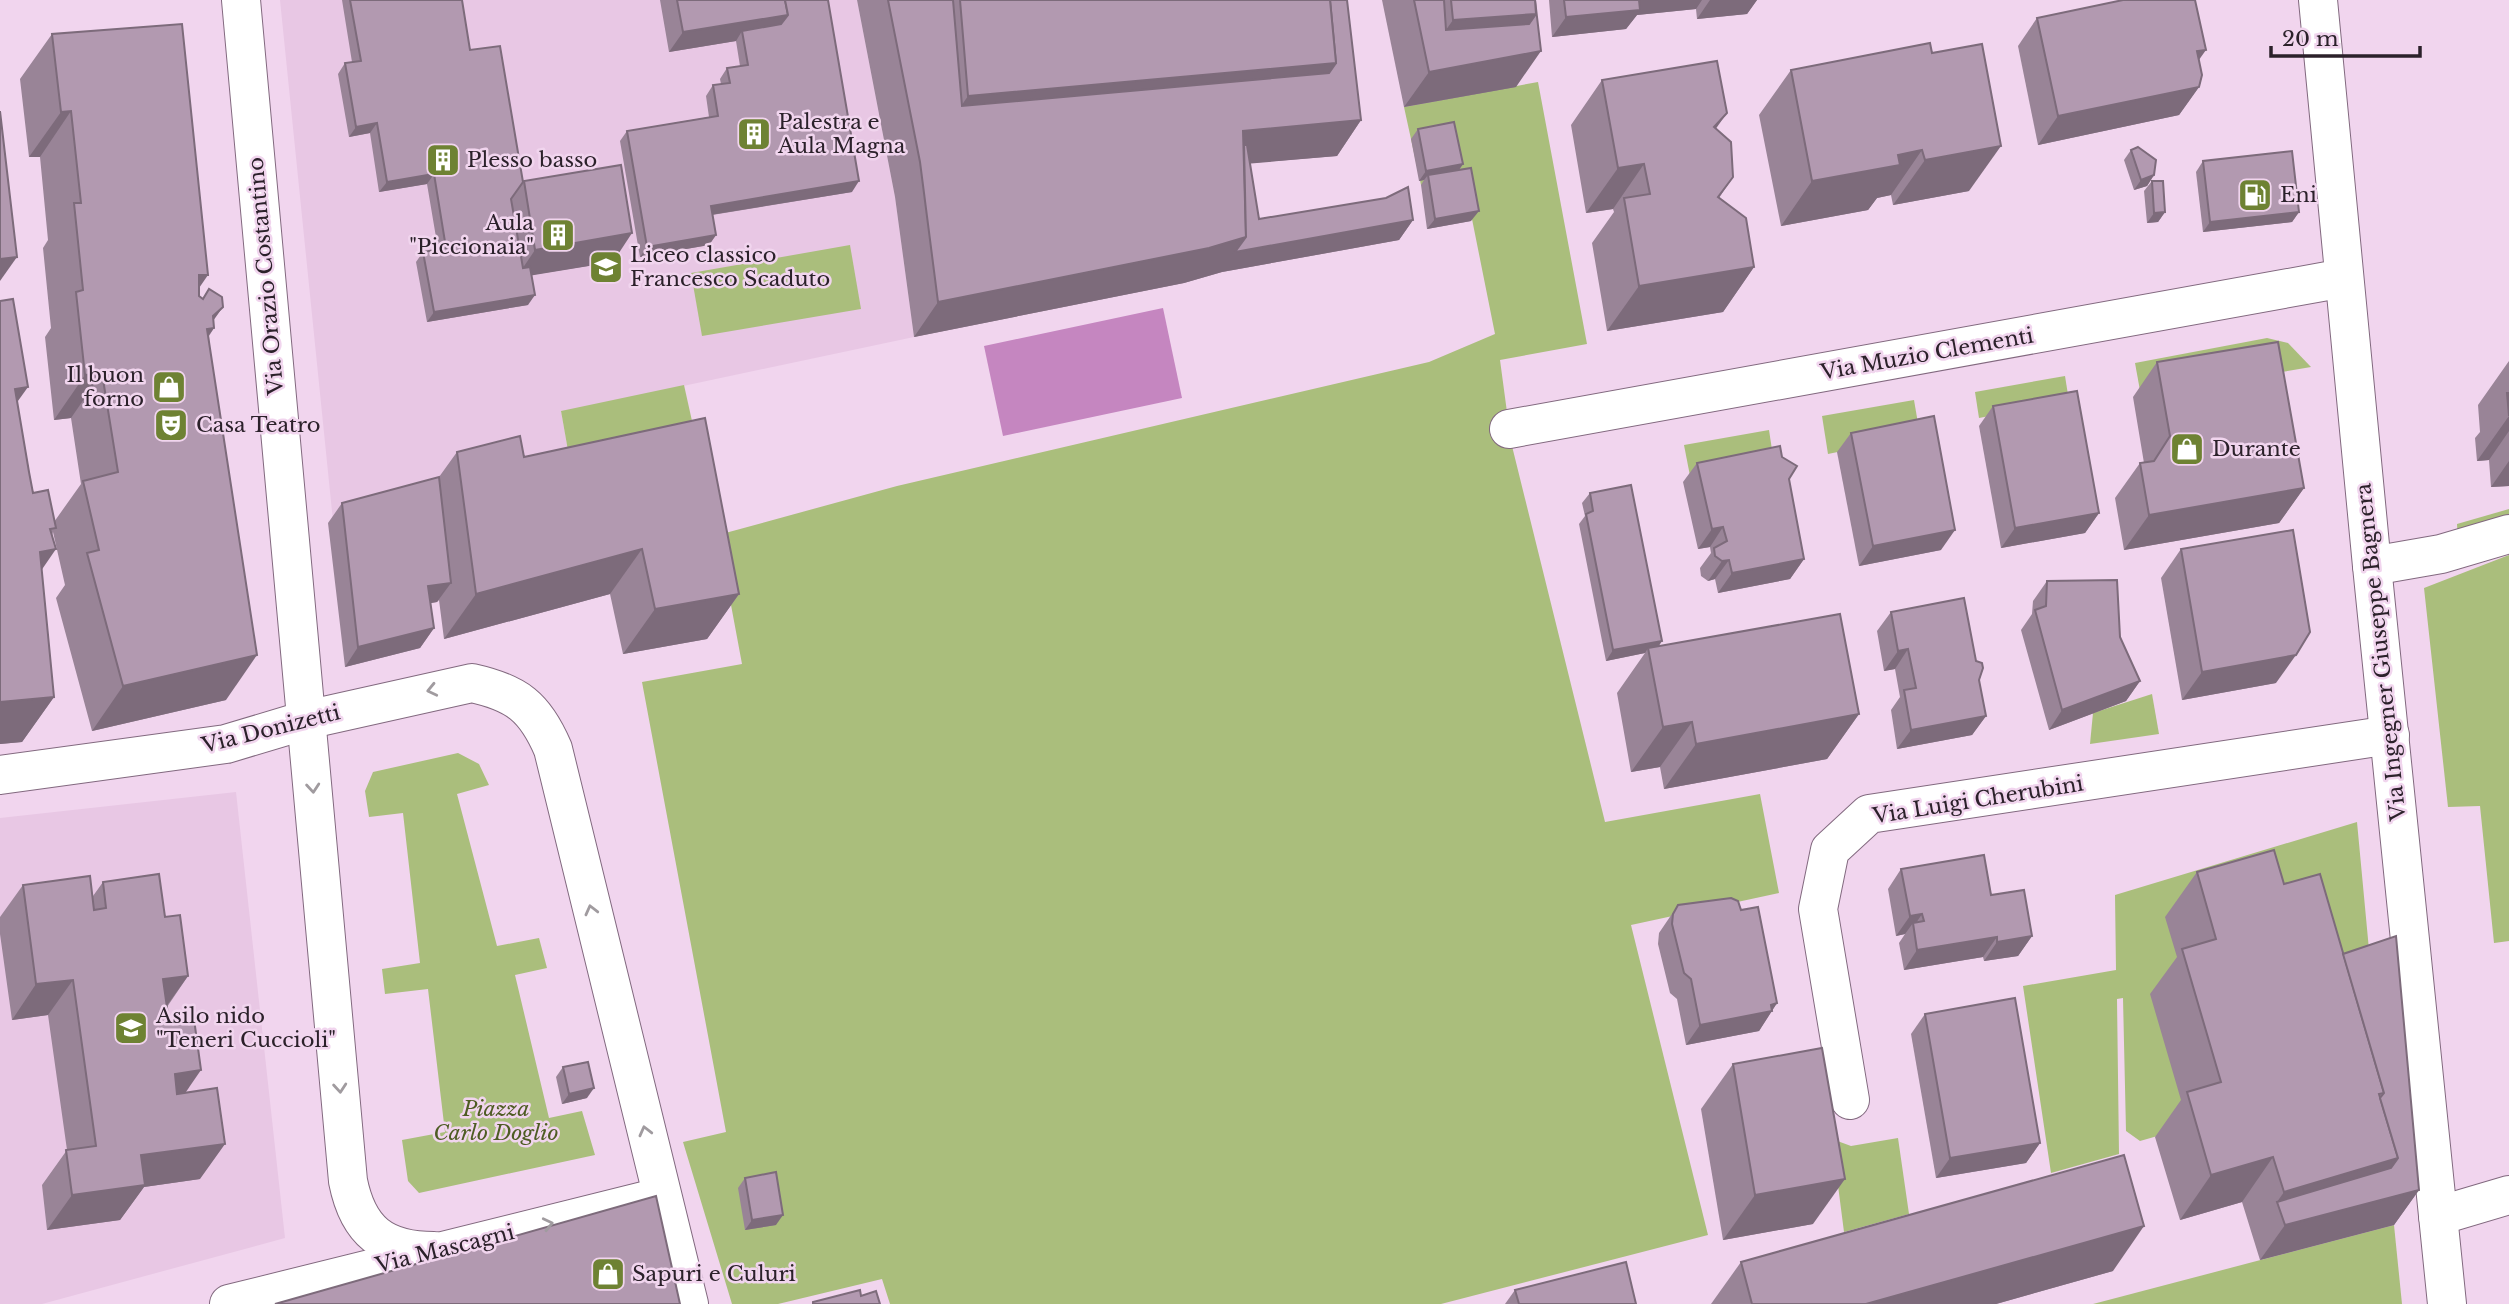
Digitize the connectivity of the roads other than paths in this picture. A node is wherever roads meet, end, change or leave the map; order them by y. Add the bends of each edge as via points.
1 (241, 0) edge
2 (2318, 0) edge
3 (2344, 278) junction
4 (1509, 429) dead end
5 (2509, 534) edge
6 (2372, 566) junction
7 (306, 720) junction
8 (2390, 735) junction
9 (0, 775) edge
10 (1850, 1100) dead end
11 (2509, 1195) edge
12 (662, 1197) junction
13 (2438, 1216) junction
14 (434, 1251) junction
15 (229, 1304) edge
16 (689, 1304) edge
17 (2447, 1304) edge

1 - 7 street, Via Orazio Costantino
2 - 3 street, Via Ingegner Giuseppe Bagnera
3 - 4 street, Via Muzio Clementi
3 - 6 street, Via Ingegner Giuseppe Bagnera
5 - 6 street via 2441,554
6 - 8 street, Via Ingegner Giuseppe Bagnera
7 - 9 street, Via Donizetti via 226,744
12 -> 7 street, Via Donizetti via 553,749 542,723 524,703 499,689 472,683
7 -> 14 street, Via Orazio Costantino via 353,1205 366,1226 385,1242 408,1251
8 - 10 street, Via Luigi Cherubini via 1869,814 1829,850 1818,909
8 - 13 street, Via Ingegner Giuseppe Bagnera
11 - 13 street
14 -> 12 street, Via Mascagni
12 - 16 street
13 - 17 street, Via Ingegner Giuseppe Bagnera
14 - 15 street, Via Mascagni

